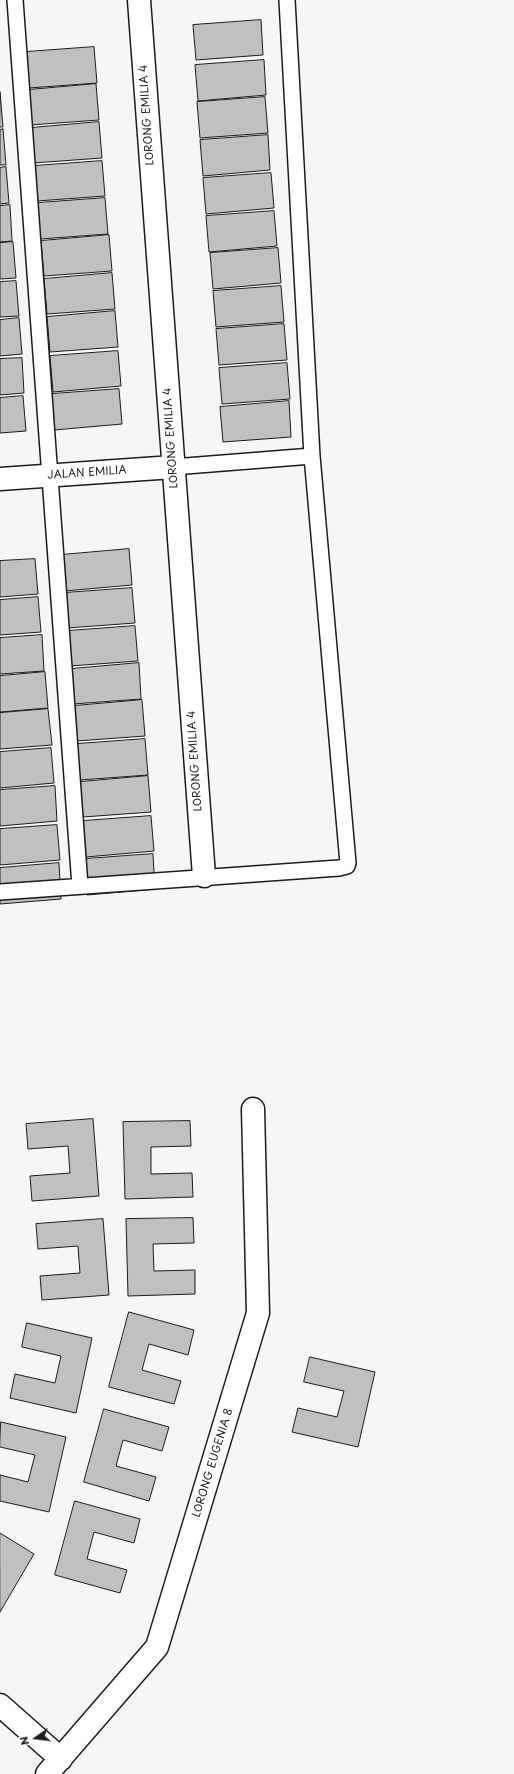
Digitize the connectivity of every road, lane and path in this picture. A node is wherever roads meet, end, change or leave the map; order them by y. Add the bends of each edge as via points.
1 (15, 0) edge
2 (139, 0) edge
3 (287, 0) edge
4 (312, 456) junction
5 (173, 467) junction
6 (50, 476) junction
7 (0, 479) edge
8 (204, 876) junction
9 (80, 886) junction
10 (0, 892) edge
11 (252, 1109) dead end
12 (0, 1705) edge
13 (54, 1766) edge

1 - 6 lane
2 - 5 street, LORONG EMILIA 4
3 - 4 lane
4 - 5 lane
4 - 8 lane via 348,863 347,866 339,868
5 - 6 street, JALAN EMILIA
5 - 8 street, LORONG EMILIA 4
6 - 7 street, JALAN EMILIA
6 - 9 lane
8 - 9 lane
9 - 10 lane
11 - 13 street, LORONG EUGENIA 8 via 258,1313 157,1647
12 - 13 street

